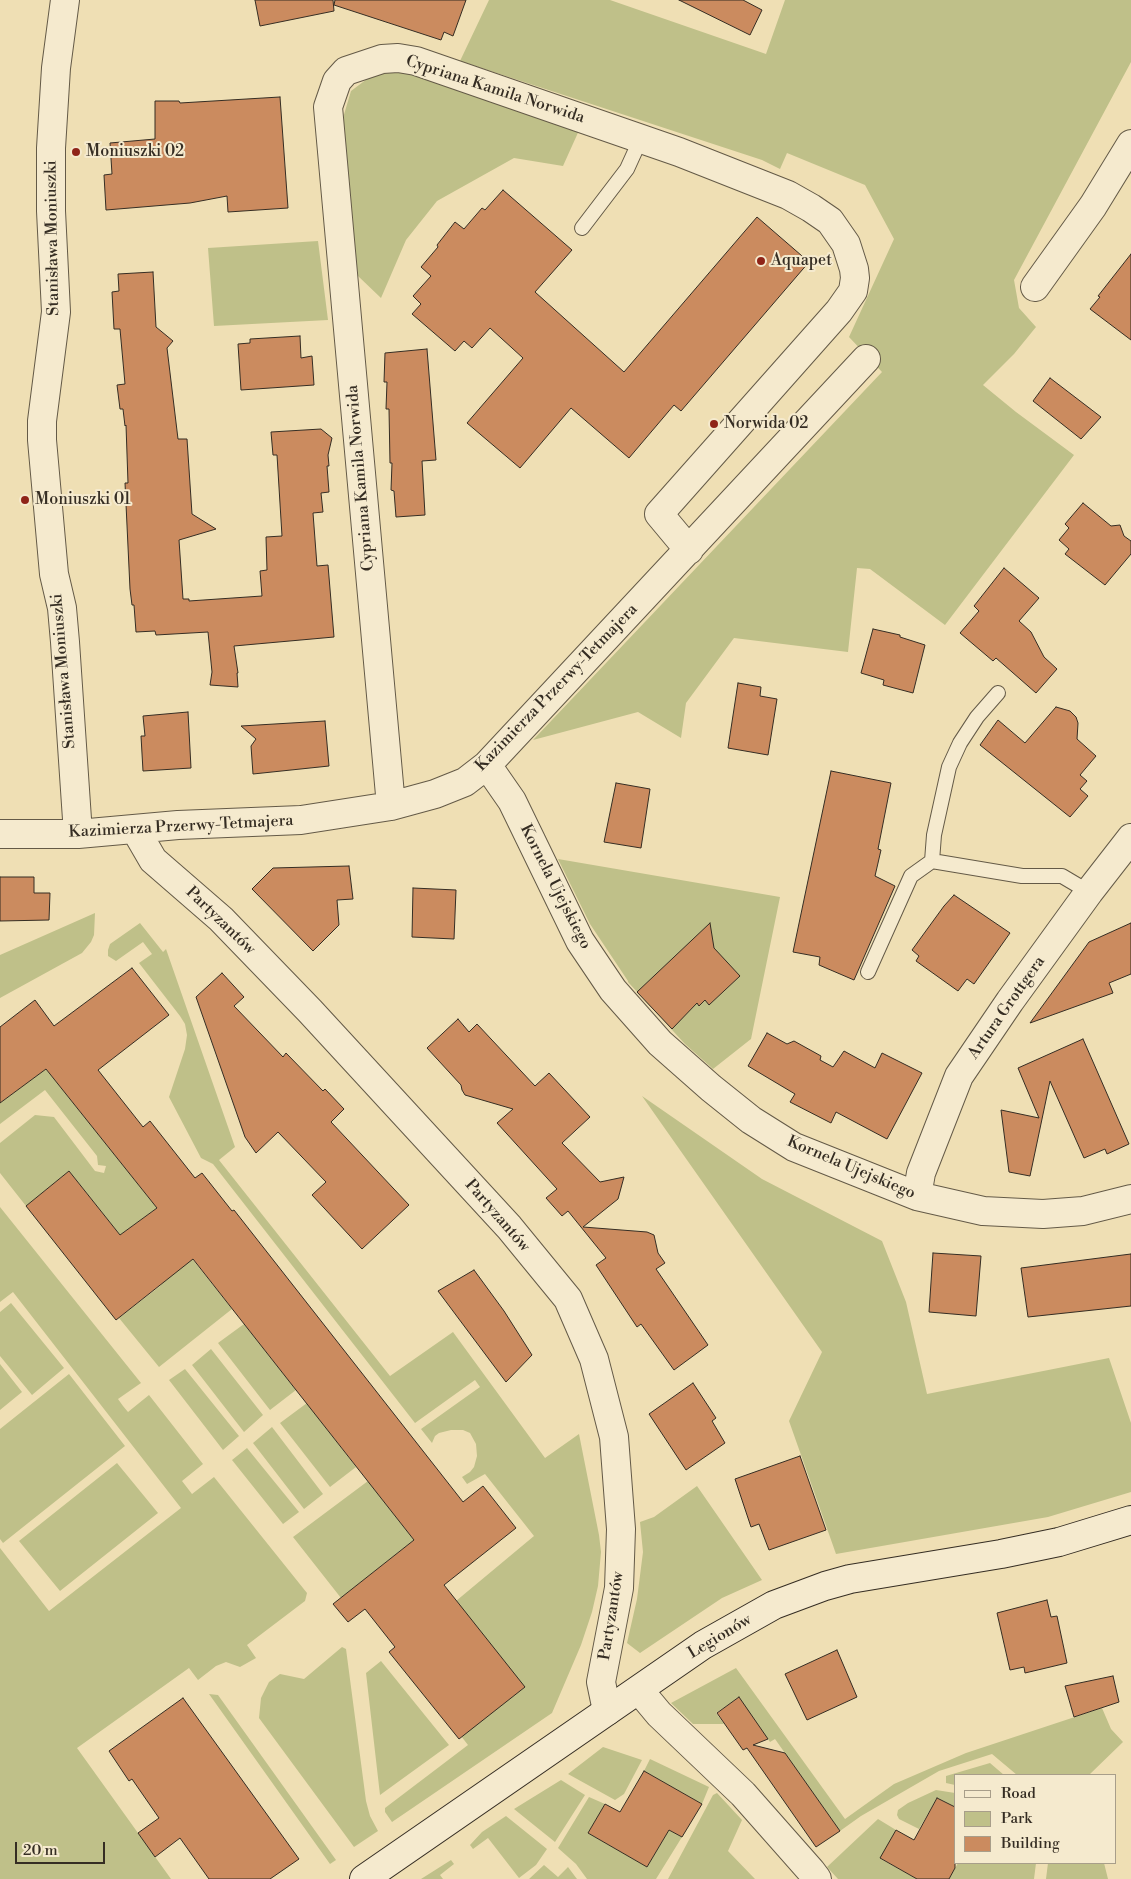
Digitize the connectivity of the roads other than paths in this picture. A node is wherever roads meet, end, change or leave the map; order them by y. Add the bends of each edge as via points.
1 (65, 0) edge
2 (639, 137) junction
3 (1131, 144) edge
4 (582, 228) dead end
5 (1035, 287) dead end
6 (866, 359) dead end
7 (689, 550) junction
8 (998, 693) dead end
9 (487, 765) junction
10 (391, 806) junction
11 (135, 829) junction
12 (0, 834) edge
13 (78, 834) junction
14 (1131, 838) edge
15 (932, 861) junction
16 (1089, 892) junction
17 (868, 972) dead end
18 (916, 1196) junction
19 (1131, 1199) edge
20 (1131, 1520) edge
21 (639, 1690) junction
22 (607, 1711) junction
23 (364, 1879) edge
24 (817, 1879) edge

1 - 13 street, Stanisława Moniuszki via 56,68 51,148 56,312 42,440 54,574 62,608
2 - 4 lane via 627,169
2 - 7 street, Cypriana Kamila Norwida via 780,192 812,208 830,221 846,244 855,278 852,291 839,311 659,514
2 - 10 street, Cypriana Kamila Norwida via 416,61 382,59 346,71 337,81 328,107
3 - 5 street via 1093,206
6 - 7 street, Kazimierza Przerwy-Tetmajera
7 - 9 street, Kazimierza Przerwy-Tetmajera
8 - 15 lane via 977,717 949,767 934,835
9 - 10 street, Kazimierza Przerwy-Tetmajera via 465,782
9 - 18 street, Kornela Ujejskiego via 512,801 580,940 613,990 660,1043 751,1120 794,1147
10 - 11 street, Kazimierza Przerwy-Tetmajera via 301,820
11 - 13 street, Kazimierza Przerwy-Tetmajera
11 - 22 street, Partyzantów via 152,860 221,918 310,1011 503,1220 568,1299 594,1359 614,1437 621,1529 619,1588 601,1682
12 - 13 street, Kazimierza Przerwy-Tetmajera
14 - 16 street, Artura Grottgera
15 - 16 lane via 1022,876 1062,876
15 - 17 lane via 910,876
16 - 18 street, Artura Grottgera via 959,1076 921,1173
18 - 19 street, Kornela Ujejskiego via 983,1211 1044,1214 1083,1211
20 - 21 street, Legionów via 1059,1542 826,1586 774,1605 739,1624
21 - 22 street, Legionów
21 - 24 street via 659,1714 743,1794
22 - 23 street, Legionów

